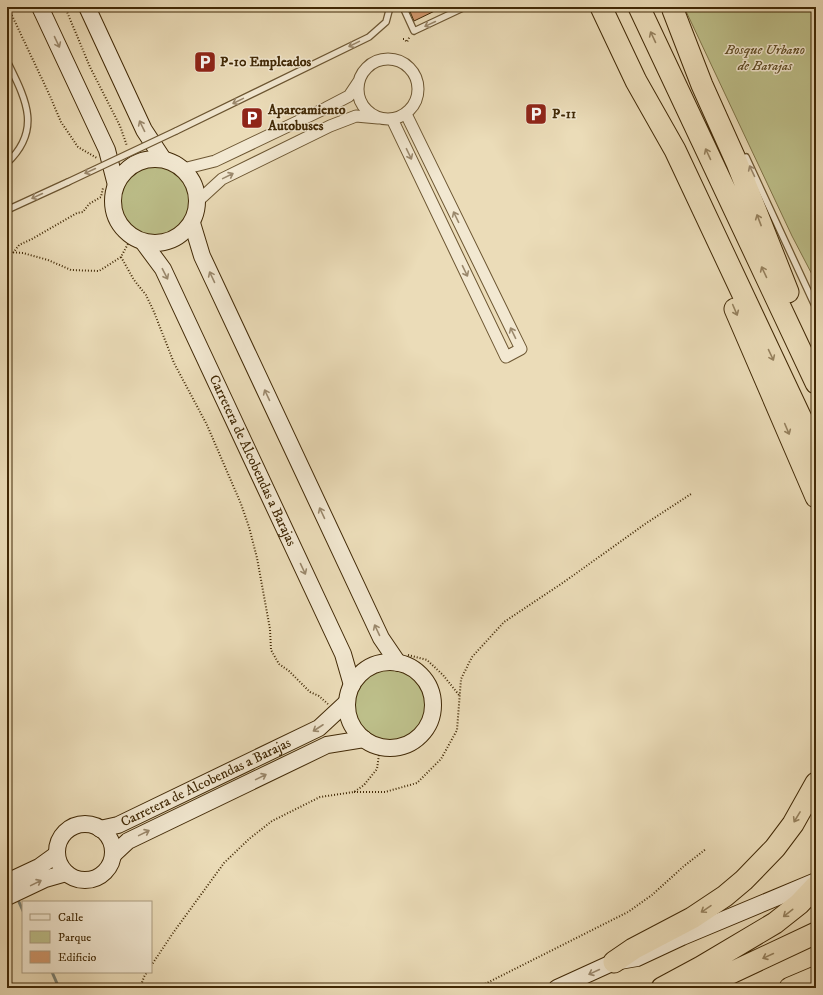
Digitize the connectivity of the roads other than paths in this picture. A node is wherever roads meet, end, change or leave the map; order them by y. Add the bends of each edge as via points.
1 (40, 7) edge
2 (87, 7) edge
3 (390, 7) edge
4 (403, 7) edge
5 (465, 7) edge
6 (601, 7) edge
7 (639, 7) edge
8 (672, 9) edge
9 (699, 60) dead end
10 (7, 61) edge
11 (359, 81) junction
12 (636, 81) junction
13 (406, 114) junction
14 (378, 118) junction
15 (392, 119) junction
16 (743, 152) dead end
17 (163, 159) junction
18 (7, 163) edge
19 (184, 169) junction
20 (109, 185) junction
21 (198, 200) junction
22 (7, 210) edge
23 (192, 223) junction
24 (137, 238) junction
25 (816, 308) edge
26 (816, 360) edge
27 (816, 383) edge
28 (816, 450) edge
29 (816, 497) edge
30 (398, 663) junction
31 (352, 685) junction
32 (343, 706) junction
33 (364, 740) junction
34 (816, 783) edge
35 (100, 829) junction
36 (57, 854) junction
37 (113, 856) junction
38 (66, 873) junction
39 (816, 881) edge
40 (7, 882) edge
41 (816, 886) edge
42 (7, 897) edge
43 (816, 933) edge
44 (614, 962) junction
45 (816, 977) edge
46 (557, 988) edge
47 (662, 988) edge
48 (699, 988) edge
49 (790, 988) edge

1 -> 20 street via 107,150
17 -> 2 street via 144,130
3 -> 22 lane, bridge via 386,22 369,37
5 -> 4 lane via 414,31
6 - 12 highway
27 -> 7 highway
8 - 9 lane
26 -> 8 highway
10 - 18 lane via 27,107 25,140
11 - 13 street via 363,72 376,61 385,59 402,63 413,73 418,89 417,98
11 - 14 street via 359,99 370,114
11 - 19 street via 349,96 326,108 215,161
12 -> 28 highway via 678,157
12 -> 29 highway
13 - 15 street
15 -> 13 street via 506,357 521,349
14 - 15 street
21 -> 14 street via 222,180 330,126 356,116
25 -> 16 lane
17 - 19 street
17 - 20 street via 131,159 127,169
19 - 21 street via 194,183
20 - 24 street via 113,208 123,229
21 - 23 street
23 - 24 street via 179,236 162,243
30 -> 23 street via 381,638 202,256
24 -> 31 street, Carretera de Alcobendas a Barajas via 163,269 343,654
30 - 31 street via 380,663 372,666
30 - 33 street via 421,675 428,686 433,698 433,711 429,723 413,742 401,747 380,747
31 - 32 street
32 - 33 street via 355,730
32 -> 35 street, Carretera de Alcobendas a Barajas via 319,728 118,825
37 -> 33 street, Carretera de Alcobendas a Barajas via 128,841 327,745
34 -> 44 highway via 775,848 744,880 692,918 632,949
35 - 36 street via 86,824 74,826 64,833 58,843
35 - 37 street via 110,840
36 - 38 street
36 - 40 street via 39,867
37 - 38 street via 109,867 100,876 88,880 76,879
42 -> 38 street via 45,879
39 - 44 street via 637,958
41 -> 47 highway via 775,923
43 -> 48 highway
44 -> 46 street
45 - 49 highway

